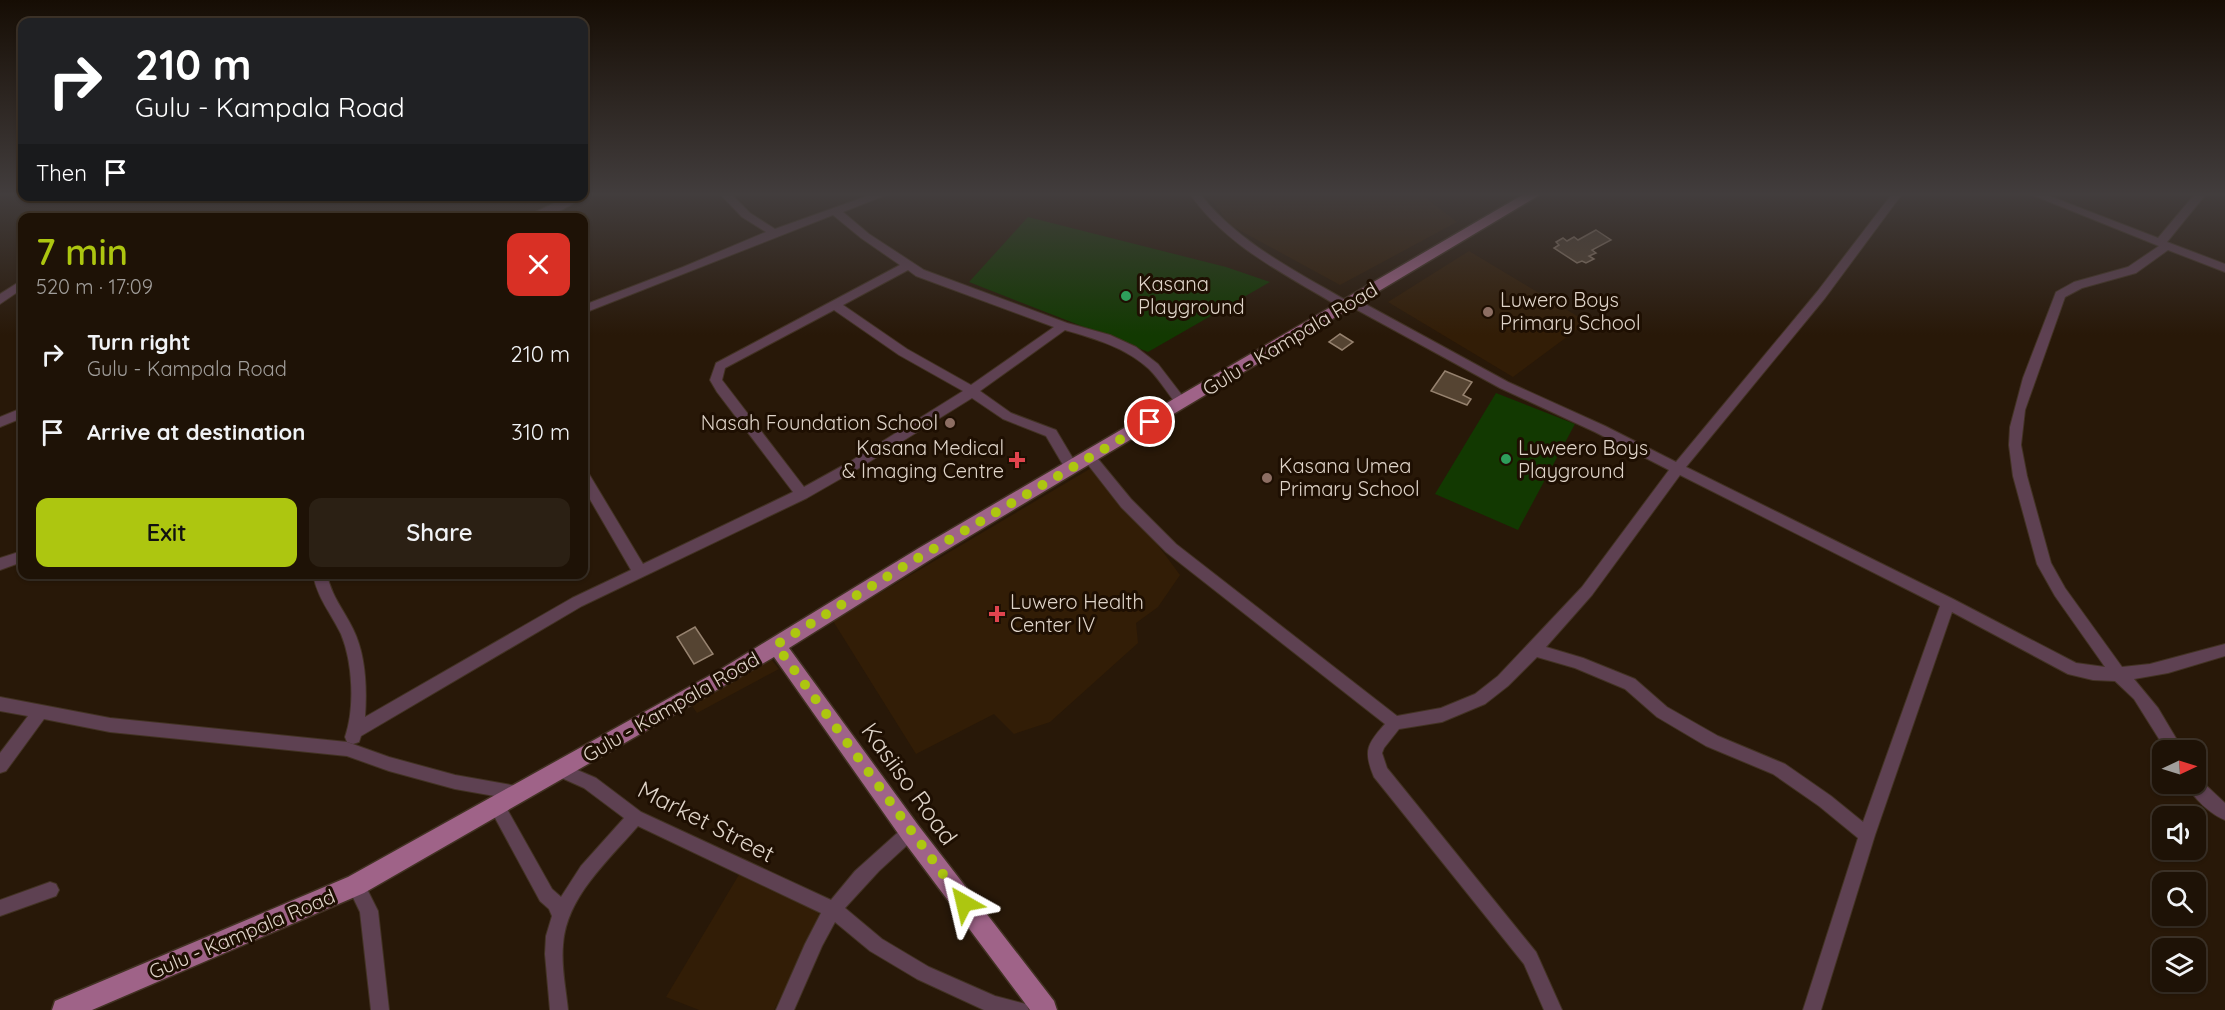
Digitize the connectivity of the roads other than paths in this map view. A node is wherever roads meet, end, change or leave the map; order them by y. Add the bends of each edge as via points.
1 (755, 241) edge
2 (872, 241) edge
3 (1241, 241) edge
4 (1454, 241) edge
5 (1862, 241) edge
6 (2157, 241) edge
7 (2166, 241) edge
8 (2164, 244) junction
9 (907, 266) junction
10 (2225, 268) edge
11 (18, 287) edge
12 (0, 300) edge
13 (1348, 303) junction
14 (835, 305) junction
15 (588, 307) edge
16 (1063, 326) junction
17 (972, 391) junction
18 (1182, 403) junction
19 (18, 415) edge
20 (0, 422) edge
21 (1089, 456) junction
22 (1071, 467) junction
23 (1677, 469) junction
24 (588, 485) edge
25 (802, 494) junction
26 (18, 558) edge
27 (0, 564) edge
28 (640, 572) junction
29 (321, 579) edge
30 (1948, 603) junction
31 (776, 645) junction
32 (1534, 650) junction
33 (2225, 650) edge
34 (2120, 676) junction
35 (0, 704) edge
36 (39, 713) junction
37 (1395, 723) junction
38 (356, 731) junction
39 (2169, 740) edge
40 (347, 750) junction
41 (0, 766) edge
42 (561, 770) junction
43 (517, 793) junction
44 (2204, 794) edge
45 (496, 805) junction
46 (2225, 812) edge
47 (635, 817) junction
48 (910, 832) junction
49 (1867, 835) junction
50 (356, 885) junction
51 (50, 890) dead end
52 (0, 908) edge
53 (834, 910) junction
54 (561, 918) junction
55 (64, 1010) edge
56 (380, 1010) edge
57 (559, 1010) edge
58 (785, 1010) edge
59 (1020, 1010) edge
60 (1045, 1010) edge
61 (1554, 1010) edge
62 (1812, 1010) edge

1 - 15 street
2 - 9 street
3 - 13 street
4 - 13 main road, Gulu - Kampala Road
5 - 23 street
6 - 8 street
7 - 8 street
8 - 10 street
8 - 34 street via 2132,270 2078,285 2060,295 2016,427 2020,476 2044,564
9 - 14 street
9 - 16 street
11 - 12 street
13 - 18 main road, Gulu - Kampala Road
13 - 23 street
14 - 17 street via 903,352
14 - 25 street via 743,352 717,372 721,389
16 - 17 street
16 - 18 street via 1106,338 1144,358
17 - 22 street via 1007,416 1051,434
17 - 25 street
18 - 21 main road, Gulu - Kampala Road
19 - 20 street
21 - 22 main road, Gulu - Kampala Road
21 - 37 street via 1126,504 1171,548
22 - 31 main road, Gulu - Kampala Road
23 - 30 street
23 - 32 street via 1587,591
24 - 28 street
25 - 28 street
26 - 27 street
28 - 38 street via 577,602
29 - 38 street via 322,591 348,633 354,655
30 - 34 street via 2073,669
30 - 49 street
31 - 42 main road, Gulu - Kampala Road
31 - 48 main road, Kasiiso Road
32 - 37 street via 1480,699 1442,715
32 - 49 street via 1578,662 1630,684 1662,712 1712,741 1779,770
33 - 34 street
34 - 39 street via 2139,694
35 - 36 street
36 - 40 street via 121,726
36 - 41 street
37 - 61 street via 1374,753 1380,772 1530,958
38 - 40 street
40 - 43 street via 455,782
42 - 43 main road, Gulu - Kampala Road
42 - 47 street, Market Street via 590,783
43 - 45 main road, Gulu - Kampala Road
44 - 46 street
45 - 50 main road, Gulu - Kampala Road
45 - 54 street
47 - 53 street, Market Street
47 - 54 street via 584,876
48 - 53 street via 855,883
48 - 60 main road, Kasiiso Road
49 - 62 street
50 - 55 main road, Gulu - Kampala Road
50 - 56 street via 369,911
51 - 52 street
53 - 58 street
53 - 59 street, Market Street via 876,945 923,973 994,1005
54 - 57 street via 555,935

